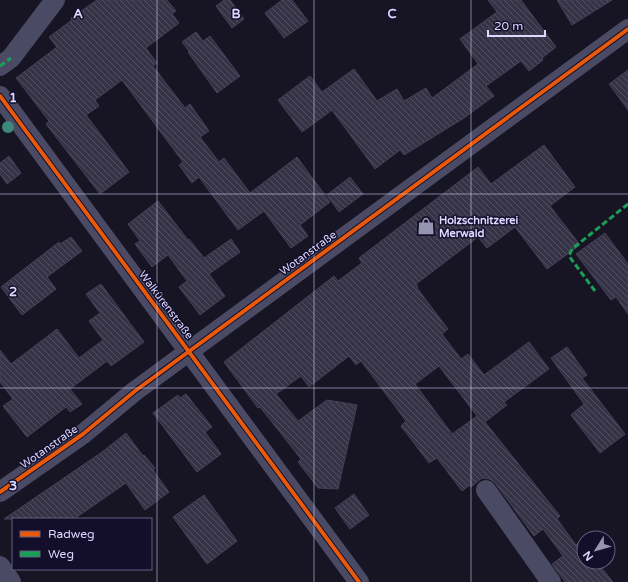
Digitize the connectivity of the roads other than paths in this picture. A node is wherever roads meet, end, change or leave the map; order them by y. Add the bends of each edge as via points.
1 (55, 0) edge
2 (628, 29) edge
3 (0, 66) edge
4 (0, 96) edge
5 (189, 351) junction
6 (486, 490) dead end
7 (0, 492) edge
8 (0, 566) edge
9 (11, 582) edge
10 (359, 582) edge
11 (551, 582) edge

1 - 3 street via 11,58
2 - 5 street, Wotanstraße
4 - 5 street, Walkürenstraße
5 - 7 street, Wotanstraße via 83,434
5 - 10 street, Walkürenstraße
6 - 11 street
8 - 9 street

